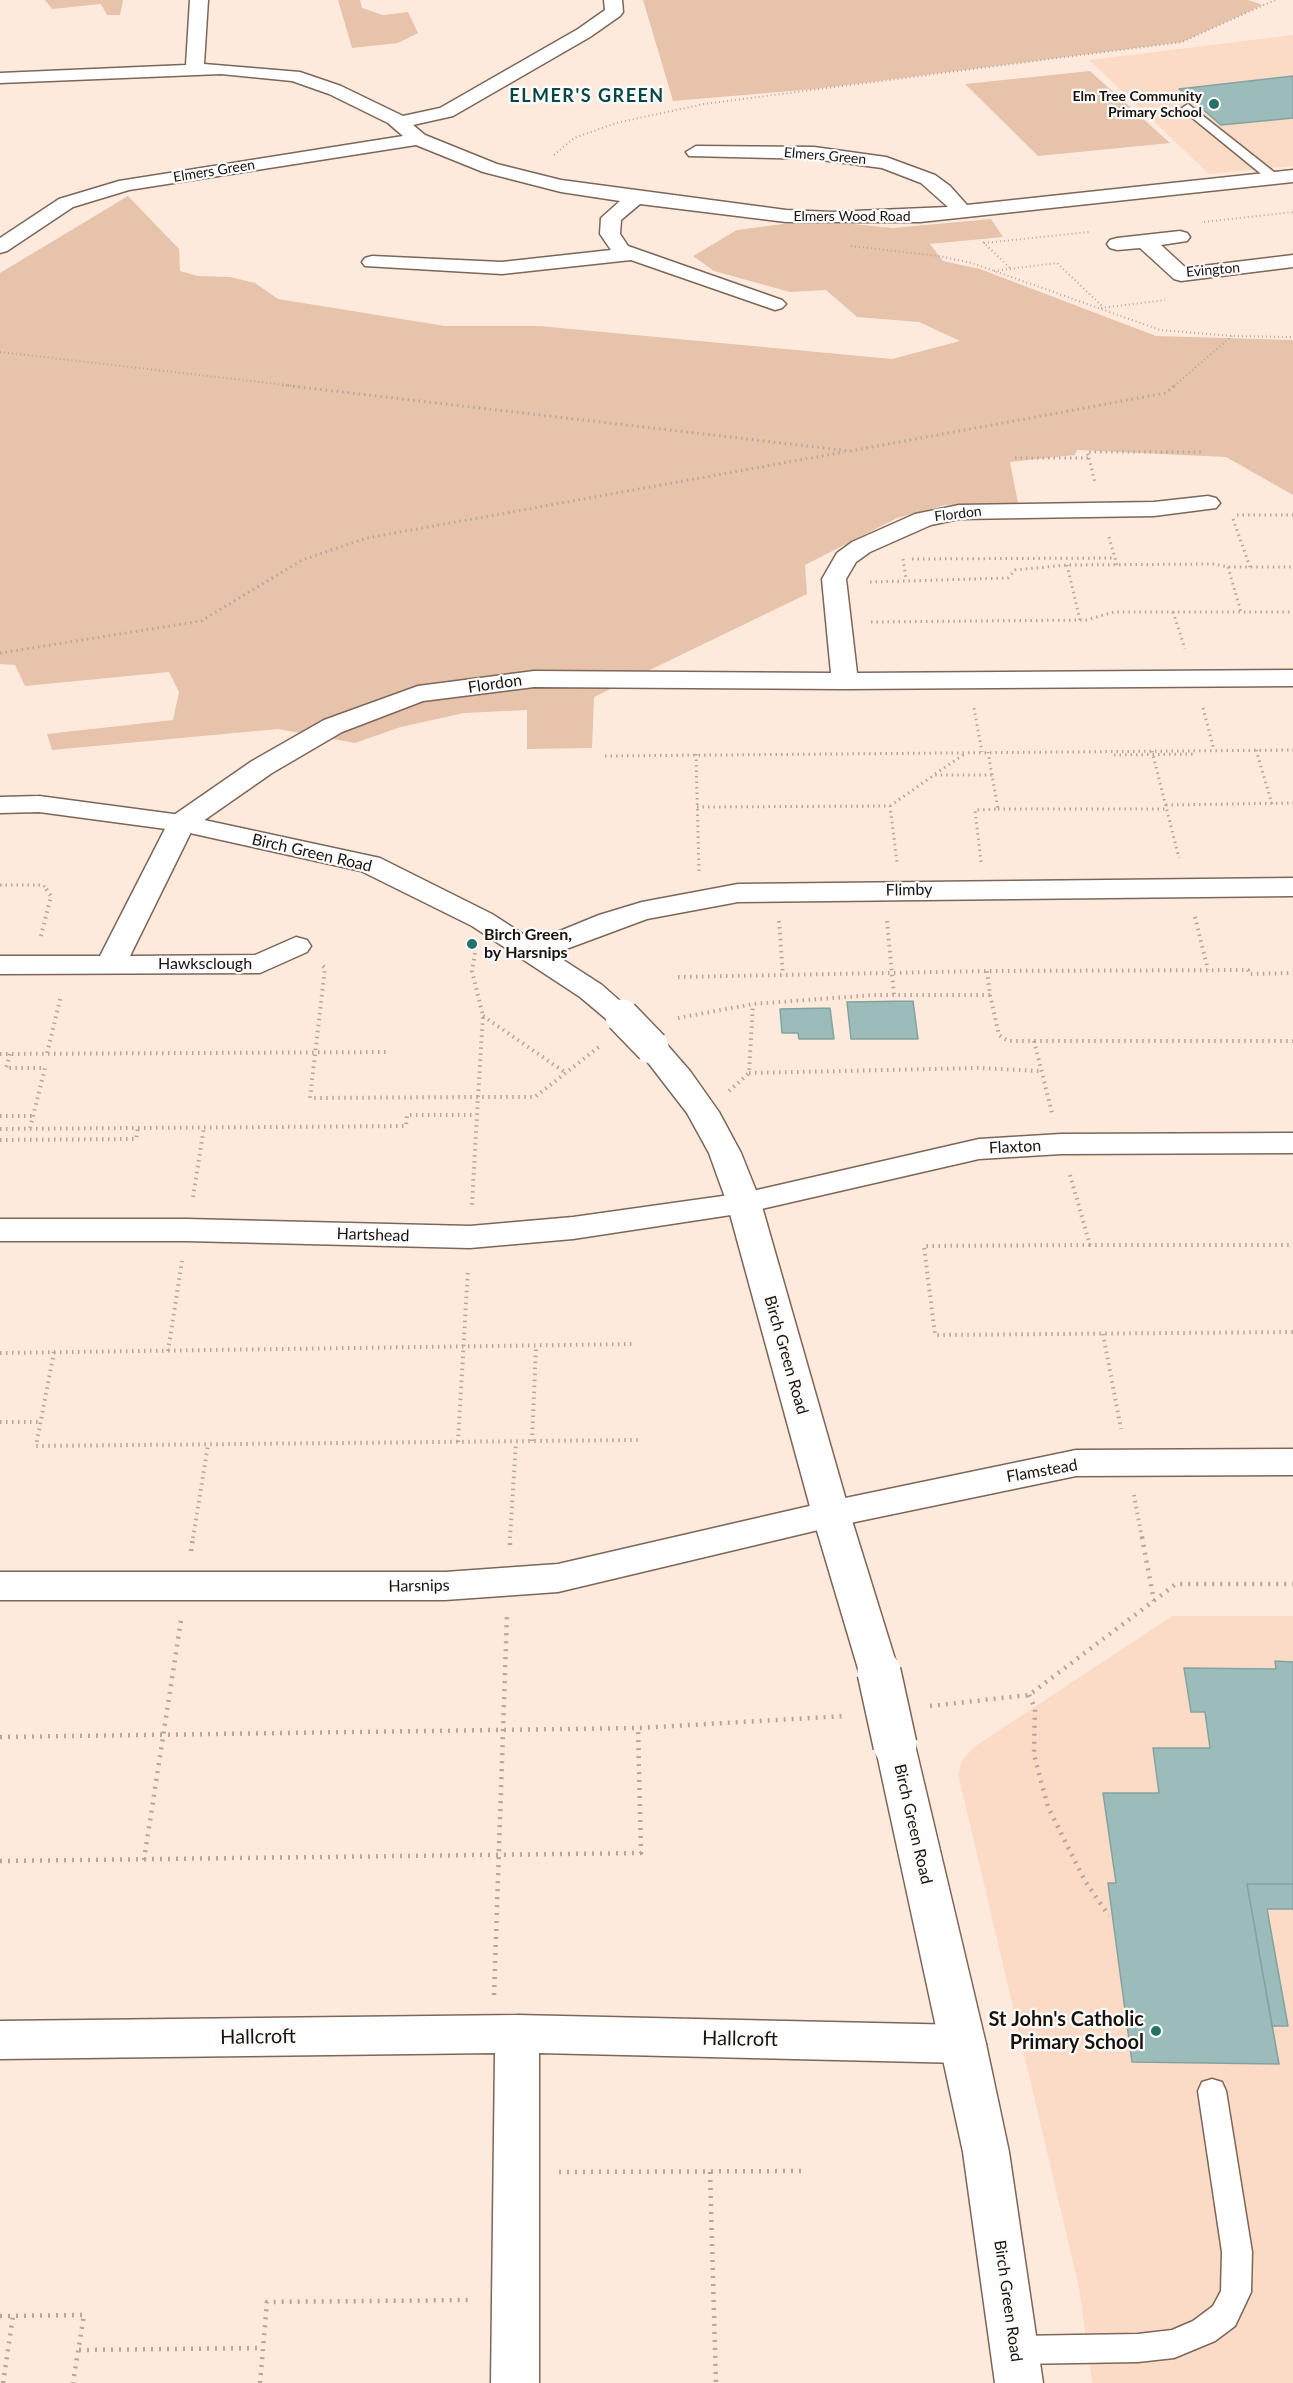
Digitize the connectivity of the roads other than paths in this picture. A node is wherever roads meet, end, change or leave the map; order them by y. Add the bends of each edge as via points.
1 (199, 0) edge
2 (613, 0) edge
3 (195, 70) junction
4 (0, 78) edge
5 (1188, 108) dead end
6 (399, 123) junction
7 (418, 139) junction
8 (696, 152) dead end
9 (1284, 177) edge
10 (636, 198) junction
11 (958, 213) junction
12 (1180, 237) dead end
13 (1145, 241) junction
14 (1117, 244) dead end
15 (0, 247) edge
16 (632, 254) junction
17 (1293, 261) edge
18 (372, 262) dead end
19 (775, 304) dead end
20 (1208, 503) dead end
21 (1293, 678) edge
22 (845, 681) junction
23 (0, 805) edge
24 (181, 823) junction
25 (1293, 887) edge
26 (296, 946) road end
27 (534, 952) junction
28 (111, 964) junction
29 (0, 965) edge
30 (1293, 1143) edge
31 (744, 1203) junction
32 (0, 1230) edge
33 (1293, 1462) edge
34 (831, 1514) junction
35 (0, 1586) edge
36 (505, 2034) junction
37 (0, 2040) edge
38 (964, 2044) junction
39 (1212, 2091) dead end
40 (1017, 2366) edge
41 (515, 2383) edge

1 - 3 street
2 - 6 street via 614,12 584,33 446,112
3 - 4 street
3 - 6 street via 259,71 301,78 320,83
5 - 9 lane
6 - 7 street
7 - 10 street, Elmers Wood Road via 458,157 526,178
7 - 15 street, Elmers Green via 126,185 66,203
8 - 11 street, Elmers Green via 743,158 841,155 886,163 927,179 943,190
9 - 11 street, Elmers Wood Road
10 - 11 street, Elmers Wood Road via 786,216 876,218
10 - 16 street via 611,218 610,234 621,250
12 - 13 street
13 - 14 street
13 - 17 street, Evington via 1181,275
16 - 18 street via 502,268
16 - 19 street
20 - 22 street, Flordon via 1154,509 958,512 924,519 866,545 846,558 834,579
21 - 22 street, Flordon
22 - 24 street, Flordon via 534,679 418,694 333,726 262,767
23 - 24 street, Birch Green Road via 39,804
24 - 27 street, Birch Green Road via 370,864 482,920
24 - 28 street
25 - 27 street, Flimby via 777,892 700,899 609,921
26 - 28 street, Hawksclough via 260,964
27 - 31 street, Birch Green Road, bridge via 591,991 652,1047 703,1112 725,1153
28 - 29 street, Hawksclough
30 - 31 street, Flaxton via 1061,1144 980,1149
31 - 32 street, Hartshead via 573,1228 470,1238 188,1230
31 - 34 street, Birch Green Road
33 - 34 street, Flamstead via 1076,1464
34 - 35 street, Harsnips via 558,1578 445,1586
34 - 38 street, Birch Green Road, bridge via 879,1672
36 - 37 street, Hallcroft
36 - 38 street, Hallcroft
36 - 41 street via 516,2173
38 - 40 street, Birch Green Road via 986,2152
39 - 40 lane via 1238,2252 1236,2292 1224,2316 1204,2331 1174,2344

